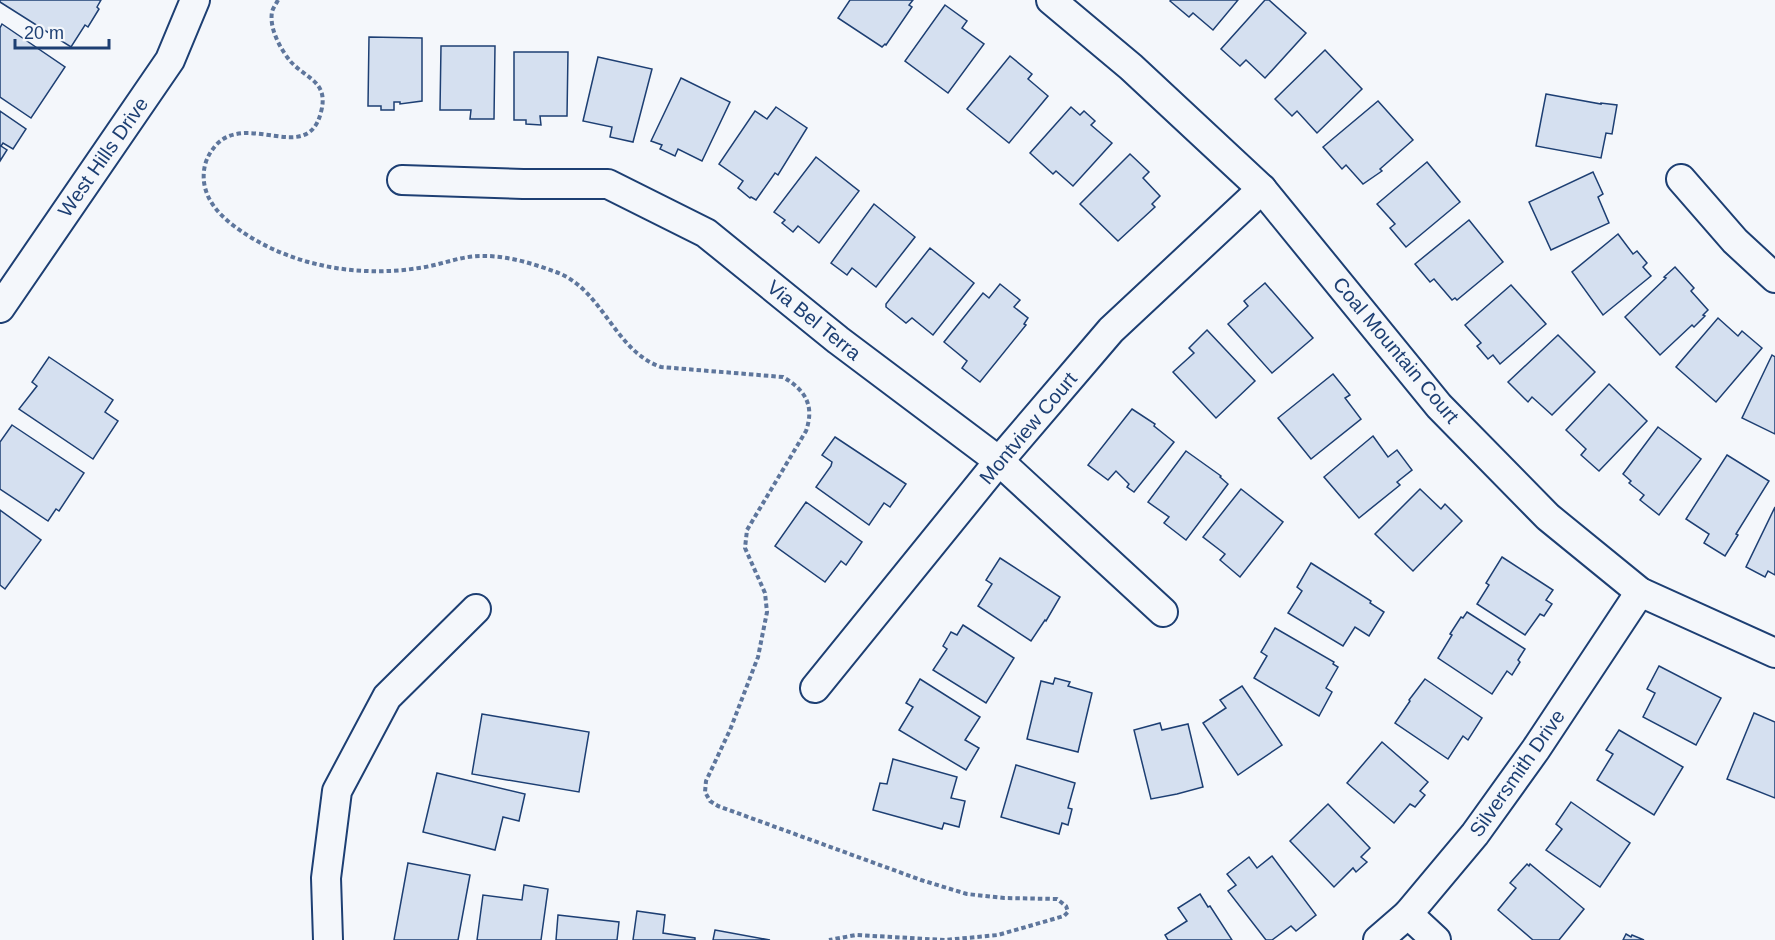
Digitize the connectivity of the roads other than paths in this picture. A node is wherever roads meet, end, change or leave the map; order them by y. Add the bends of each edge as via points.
1 (195, 0) edge
2 (1051, 0) edge
3 (1681, 179) dead end
4 (402, 180) dead end
5 (1262, 189) junction
6 (1775, 278) edge
7 (0, 308) edge
8 (999, 461) junction
9 (1640, 592) junction
10 (476, 609) dead end
11 (1162, 612) dead end
12 (1775, 653) edge
13 (815, 688) dead end
14 (1408, 914) junction
15 (328, 940) edge
16 (1378, 940) edge
17 (1436, 940) edge

1 - 7 street, West Hills Drive via 170,60
2 - 5 street, Coal Mountain Court via 1131,67
3 - 6 street via 1735,241
4 - 8 street, Via Bel Terra via 608,184 706,232 838,340
5 - 8 street, Montview Court via 1111,330
5 - 9 street, Coal Mountain Court via 1439,406 1548,517
8 - 11 street, Via Bel Terra
8 - 13 street, Montview Court
9 - 12 street, Coal Mountain Court
9 - 14 street, Silversmith Drive via 1475,834
10 - 15 street via 387,697 337,791 326,878
14 - 16 street, Silversmith Drive
14 - 17 street

